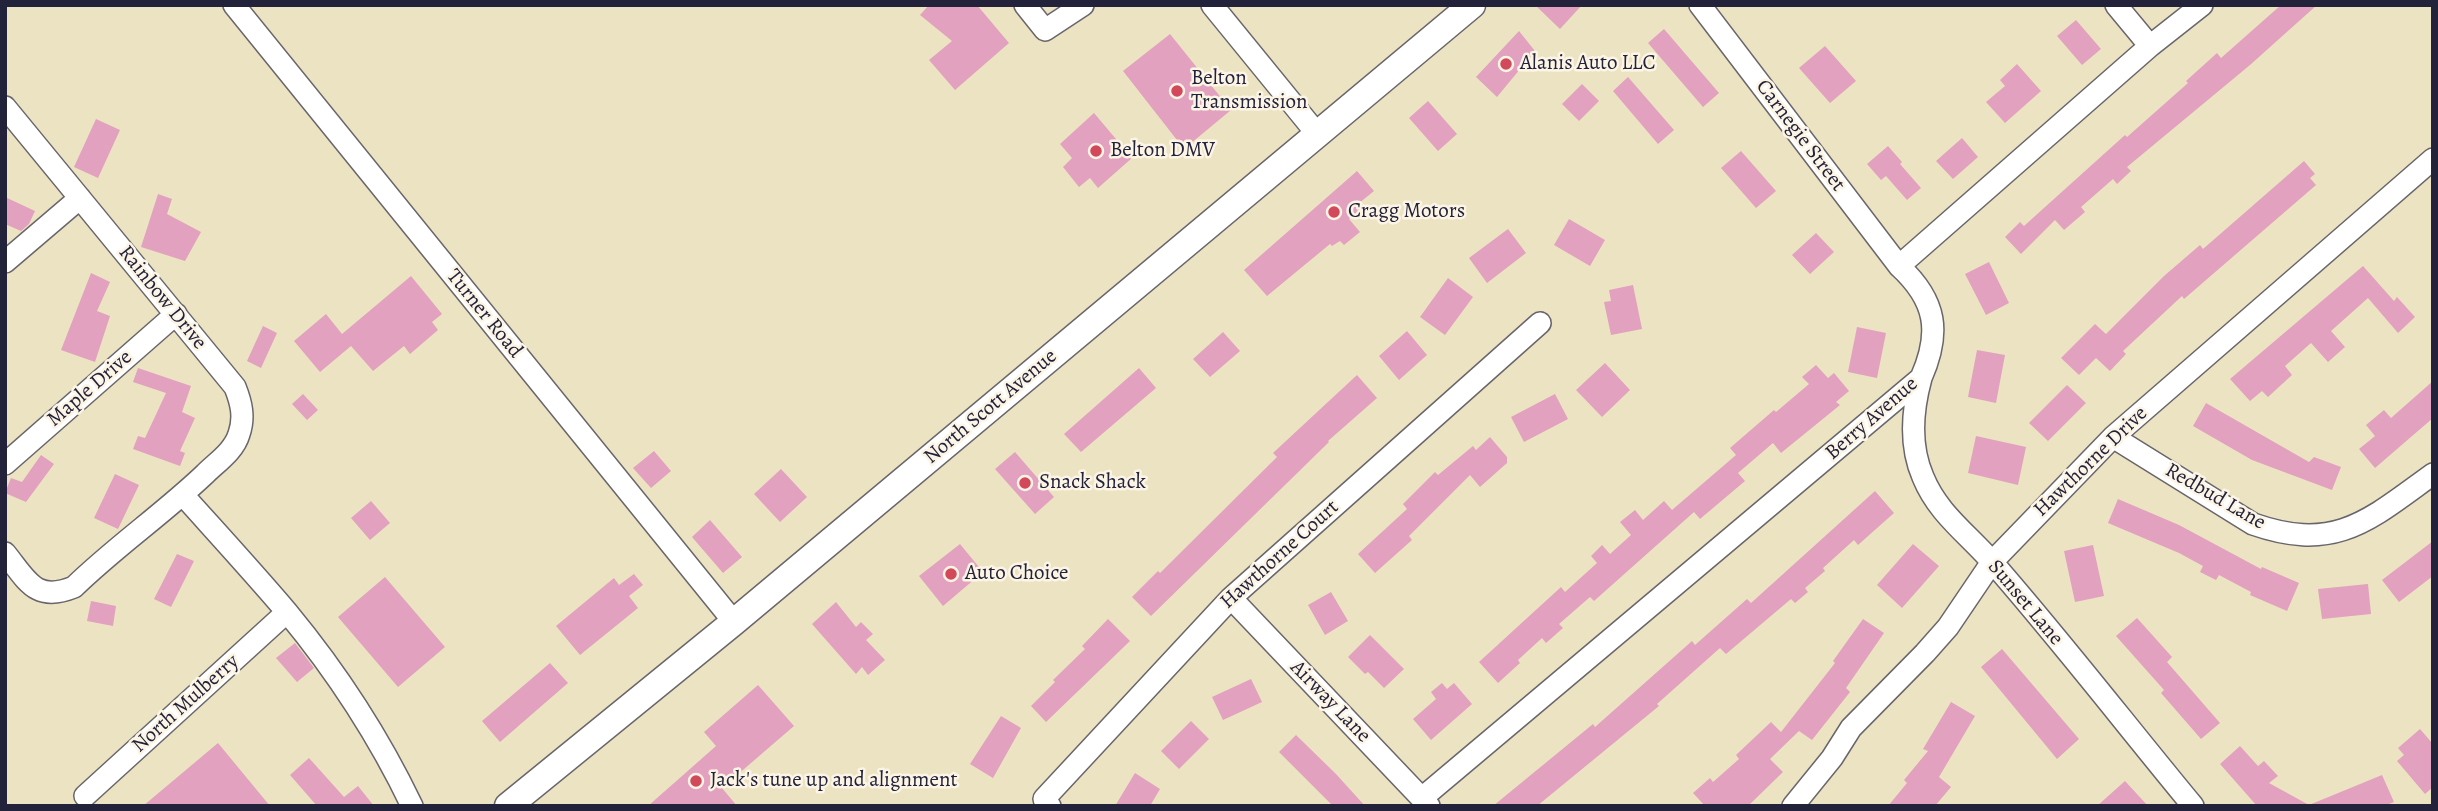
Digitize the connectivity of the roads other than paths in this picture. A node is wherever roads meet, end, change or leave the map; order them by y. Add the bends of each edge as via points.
1 (233, 5) edge
2 (1025, 5) edge
3 (1083, 5) edge
4 (1212, 5) edge
5 (1472, 5) edge
6 (1700, 5) edge
7 (2116, 5) edge
8 (2202, 5) edge
9 (2150, 46) junction
10 (5, 107) edge
11 (1318, 135) junction
12 (2433, 159) edge
13 (80, 198) junction
14 (5, 262) edge
15 (1899, 267) junction
16 (176, 314) junction
17 (1540, 323) dead end
18 (1921, 378) junction
19 (2113, 437) junction
20 (5, 464) edge
21 (2433, 474) edge
22 (183, 495) junction
23 (5, 553) edge
24 (1992, 562) junction
25 (1231, 598) junction
26 (287, 612) junction
27 (734, 622) junction
28 (85, 796) dead end
29 (1426, 802) edge
30 (412, 806) edge
31 (508, 806) edge
32 (1050, 806) edge
33 (1793, 806) edge
34 (2193, 806) edge

1 - 27 street, Turner Road
2 - 3 street via 1045,30
4 - 11 street
5 - 11 main road, North Scott Avenue
6 - 15 street, Carnegie Street
7 - 9 street
8 - 9 street
9 - 15 street
10 - 13 street, Rainbow Drive
11 - 27 main road, North Scott Avenue
12 - 19 street, Hawthorne Drive
13 - 14 street
13 - 16 street, Rainbow Drive
15 - 18 street, Berry Avenue via 1920,289 1932,316 1931,355
16 - 20 street, Maple Drive
16 - 22 street, Rainbow Drive via 235,387 242,418 232,448
17 - 25 street, Hawthorne Court
18 - 24 street, Sunset Lane via 1913,426 1922,475 1946,517
18 - 29 street, Berry Avenue
19 - 21 street, Redbud Lane via 2253,524 2302,536 2351,528
19 - 24 street, Hawthorne Drive
22 - 23 street, Rainbow Drive via 74,587 60,593 37,590
22 - 26 street
24 - 33 street, Hawthorne Drive via 1948,626 1852,728
24 - 34 street, Sunset Lane
25 - 29 street, Airway Lane
25 - 32 street, Hawthorne Court via 1044,799
26 - 28 street, North Mulberry
26 - 30 street via 373,734
27 - 31 main road, North Scott Avenue

